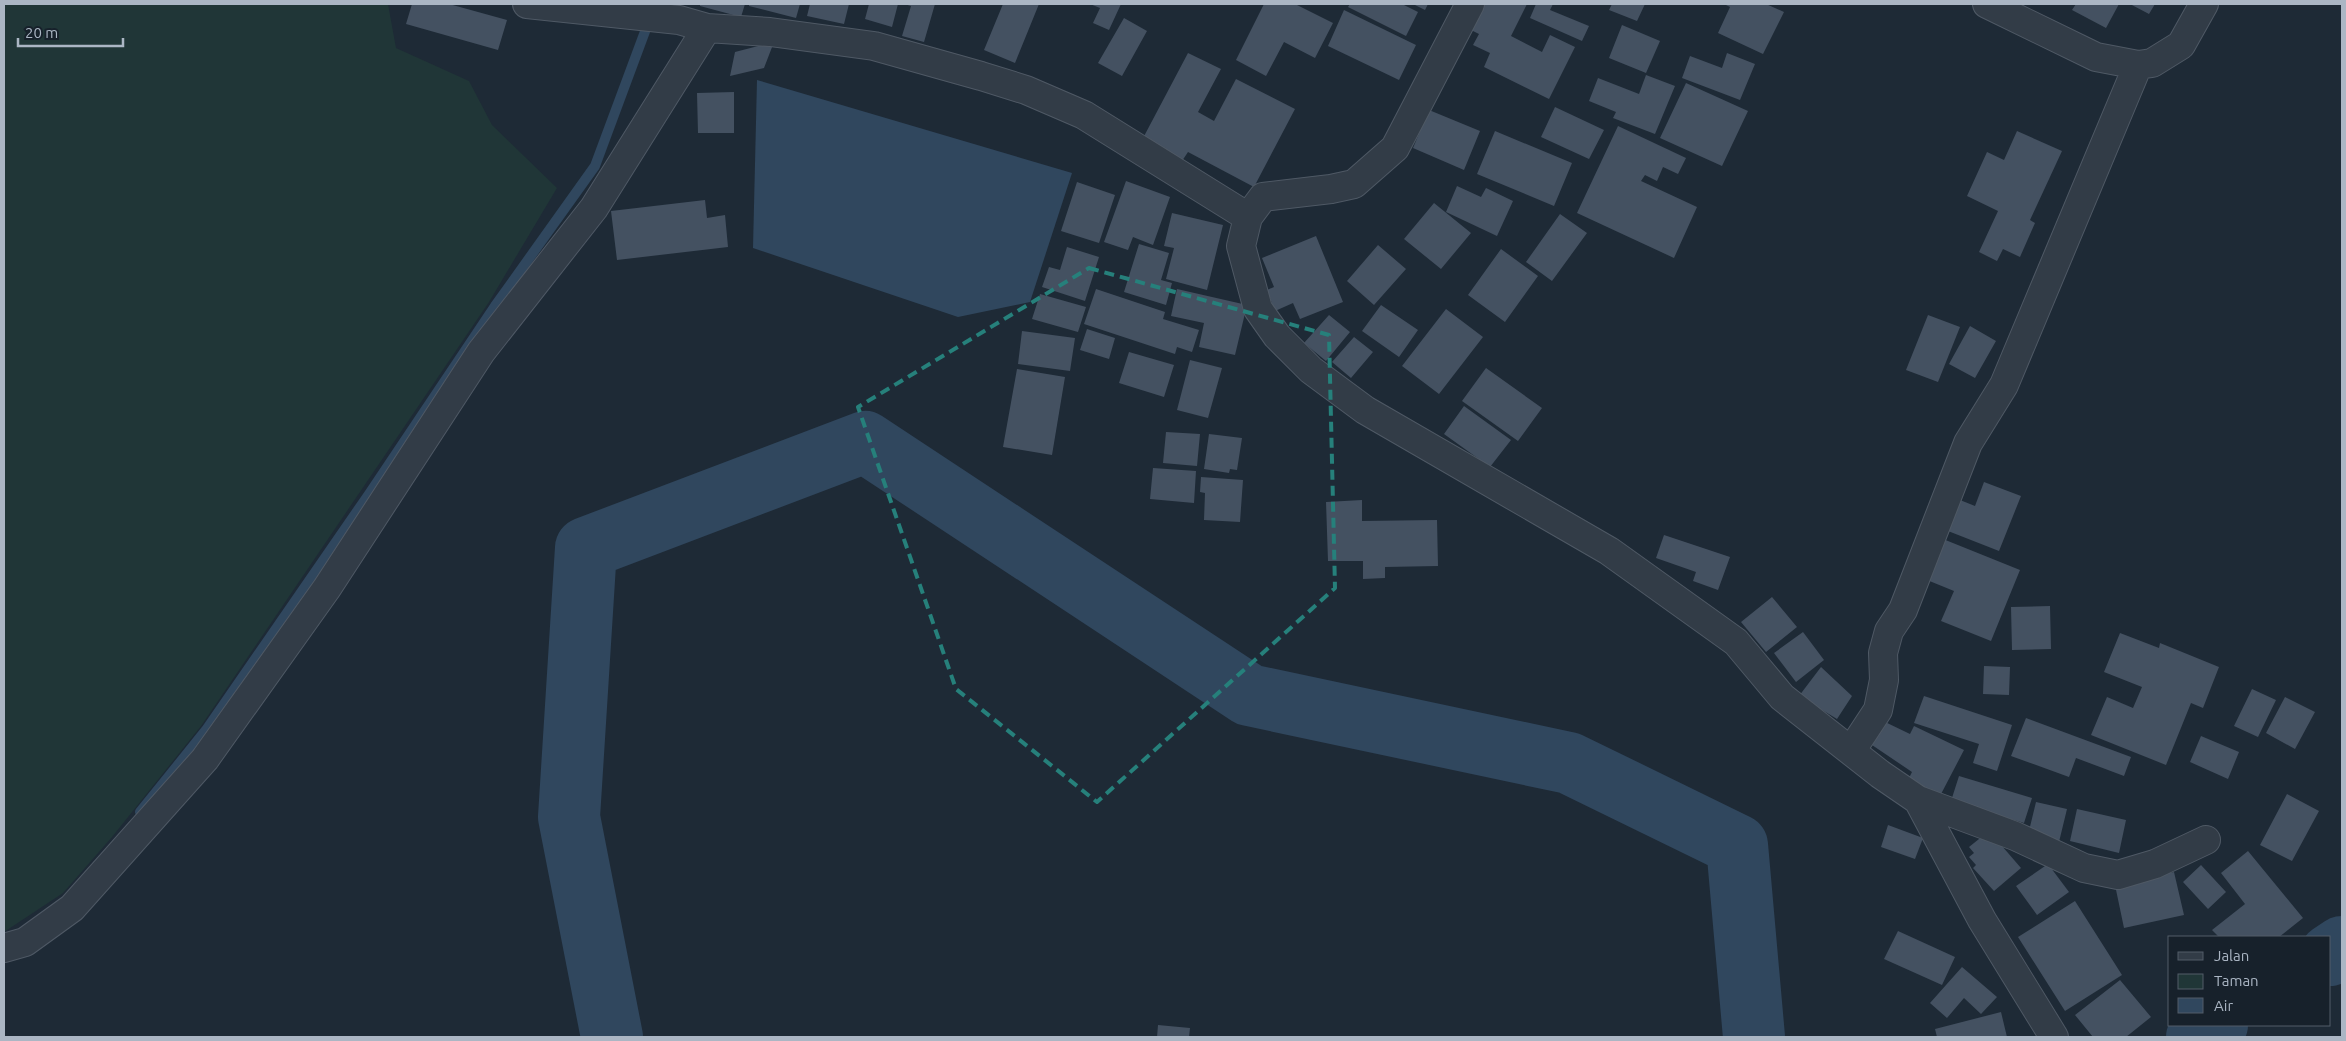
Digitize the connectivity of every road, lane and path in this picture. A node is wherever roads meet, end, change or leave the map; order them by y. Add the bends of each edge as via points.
1 (527, 4) edge
2 (1470, 4) edge
3 (1987, 4) edge
4 (2204, 4) edge
5 (679, 14) edge
6 (707, 28) junction
7 (2138, 65) junction
8 (1248, 217) junction
9 (1851, 751) junction
10 (1918, 800) junction
11 (2206, 840) dead end
12 (4, 948) edge
13 (2054, 1037) edge

1 - 5 street via 634,15
2 - 8 street via 1395,148 1354,184 1263,197
3 - 7 street via 2096,57
4 - 7 street via 2181,45 2152,62
5 - 6 street
6 - 8 street via 770,32 874,46 1026,90 1084,115
6 - 12 street via 594,208 481,352 327,588 205,759 72,908 25,942
7 - 9 street via 2004,385 1968,442 1903,610 1889,631 1883,653 1884,680 1878,710
8 - 9 street via 1241,246 1258,309 1277,336 1311,370 1365,410 1609,551 1736,642 1782,697
9 - 10 street
10 - 11 street via 2015,836 2084,868 2118,875 2155,864
10 - 13 street via 1982,920

